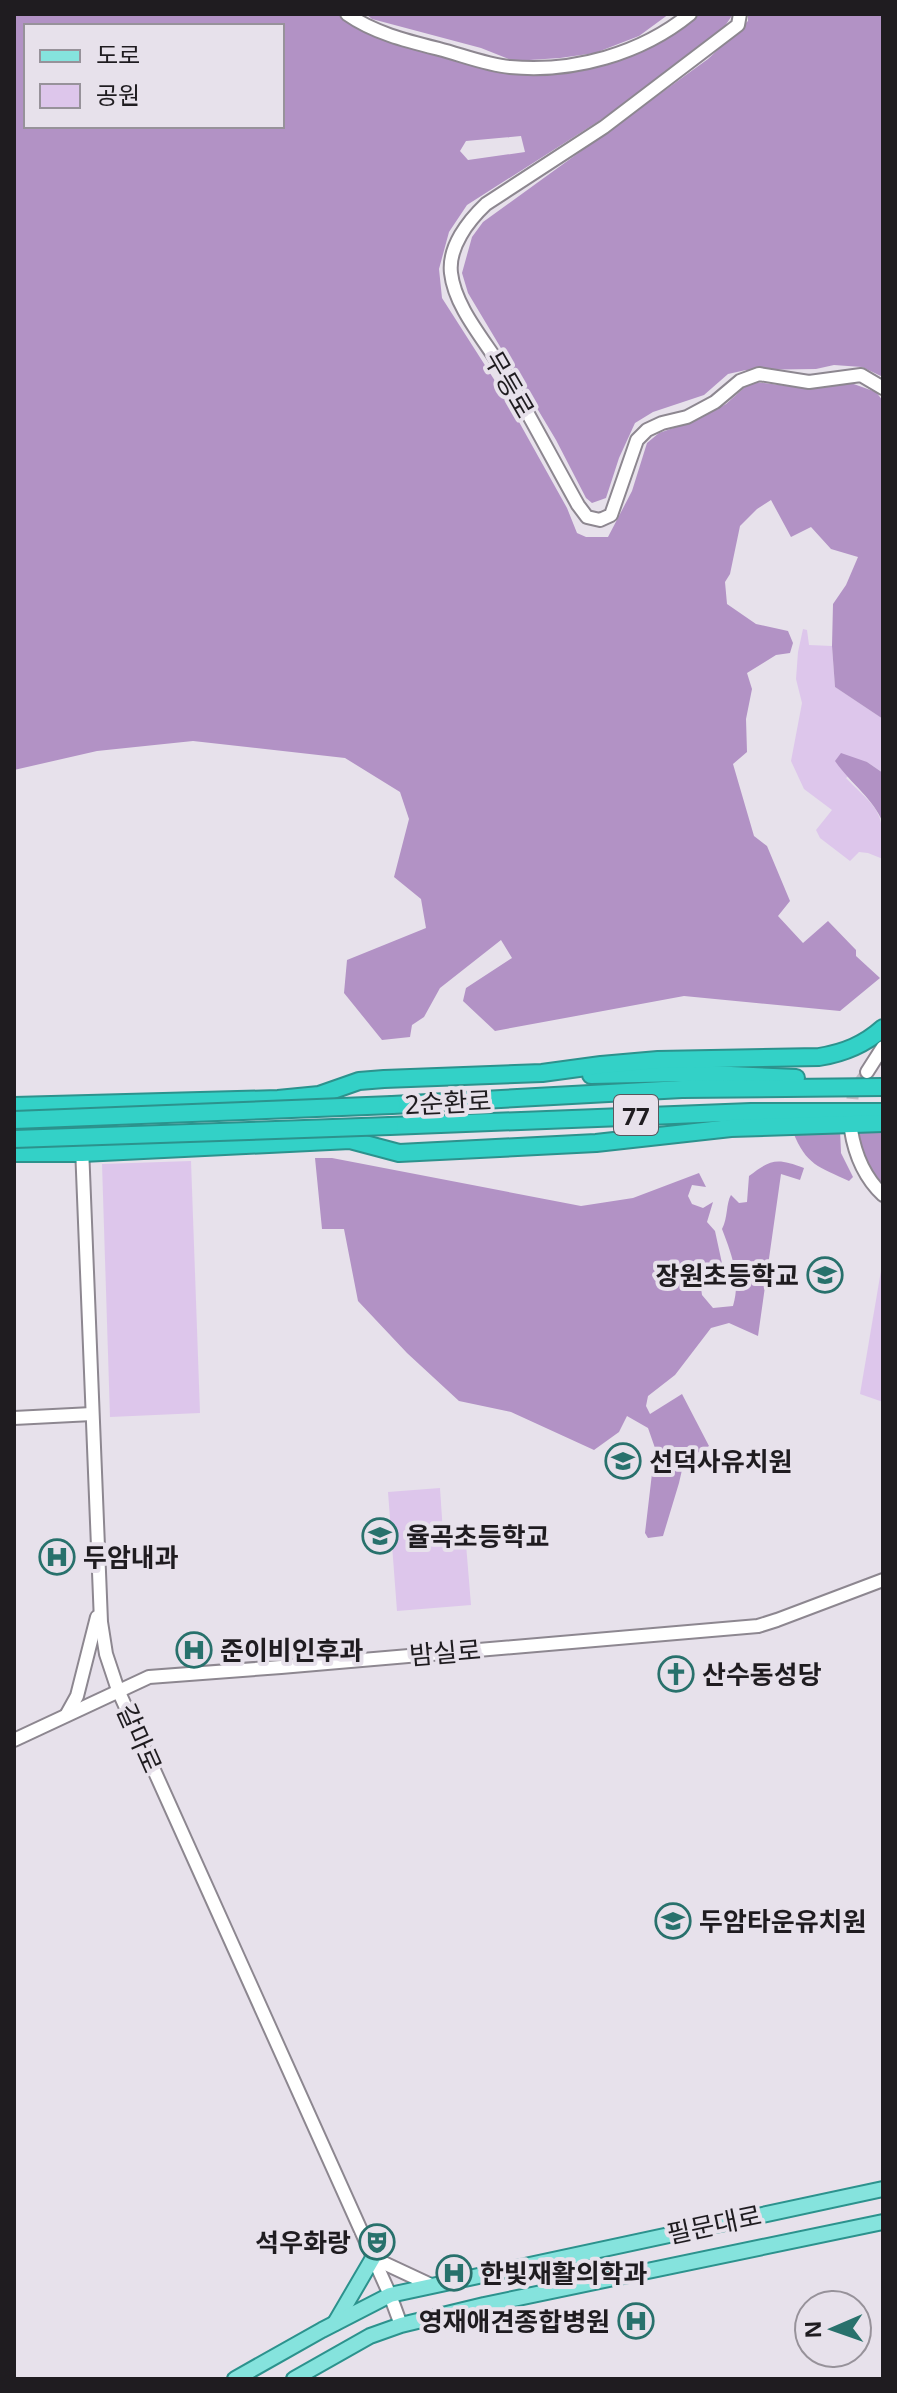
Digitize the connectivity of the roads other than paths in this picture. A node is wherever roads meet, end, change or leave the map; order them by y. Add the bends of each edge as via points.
1 (347, 14) edge
2 (690, 14) edge
3 (740, 14) edge
4 (883, 388) edge
5 (883, 1028) edge
6 (883, 1047) edge
7 (867, 1072) tunnel mouth
8 (542, 1073) junction
9 (384, 1079) junction
10 (342, 1086) junction
11 (881, 1087) edge
12 (252, 1100) junction
13 (81, 1103) junction
14 (14, 1106) edge
15 (883, 1112) edge
16 (14, 1120) edge
17 (188, 1120) junction
18 (883, 1123) edge
19 (81, 1125) junction
20 (851, 1130) tunnel mouth
21 (14, 1131) edge
22 (14, 1139) edge
23 (362, 1144) junction
24 (14, 1153) edge
25 (55, 1153) junction
26 (82, 1153) junction
27 (883, 1195) edge
28 (92, 1414) junction
29 (14, 1418) edge
30 (883, 1580) edge
31 (100, 1607) junction
32 (118, 1690) junction
33 (66, 1715) junction
34 (14, 1740) edge
35 (883, 2189) edge
36 (883, 2222) edge
37 (373, 2258) junction
38 (433, 2286) junction
39 (390, 2295) junction
40 (335, 2323) junction
41 (401, 2325) junction
42 (235, 2379) edge
43 (294, 2379) edge

1 - 2 main road via 410,42 509,67 560,67 617,55
3 - 4 main road, 무등로 via 738,25 604,127 469,219 450,269 455,295 578,505 587,517 600,520 611,515 637,440 647,430 687,417 740,381 759,374 809,382 861,375
5 - 8 highway via 853,1048 819,1057 658,1060
6 - 7 main road
8 - 9 highway
8 - 11 highway via 686,1073 826,1079
9 - 10 highway
9 - 23 highway via 358,1095
10 - 12 highway via 319,1095
10 - 17 highway via 300,1110
11 - 16 highway, 2순환로 / 77, bridge via 682,1089
12 - 13 highway
12 - 17 highway
13 - 14 highway
13 - 19 main road, 갈마로
15 - 22 highway, 2순환로 / 77, bridge via 751,1112
17 - 19 highway
18 - 23 highway via 731,1128 596,1143 399,1153
19 - 21 highway
19 - 26 main road, 갈마로
20 - 27 main road via 865,1174
21 - 25 highway
23 - 26 highway via 350,1140
24 - 25 highway
25 - 26 highway
26 - 28 main road, 갈마로
28 - 29 main road
28 - 31 main road, 갈마로
30 - 32 main road, 밤실로 via 758,1626 149,1677
31 - 32 main road, 갈마로 via 106,1654
31 - 33 main road via 77,1696
32 - 33 main road, 밤실로
32 - 37 main road, 갈마로
33 - 34 main road, 밤실로
35 - 38 main road, 필문대로
36 - 41 main road, 필문대로
37 - 38 main road
37 - 39 main road, 갈마로
37 - 40 main road
38 - 39 main road, 필문대로
39 - 40 main road, 필문대로
39 - 41 main road, 갈마로
40 - 42 main road, 필문대로
41 - 43 main road, 필문대로 via 370,2336

